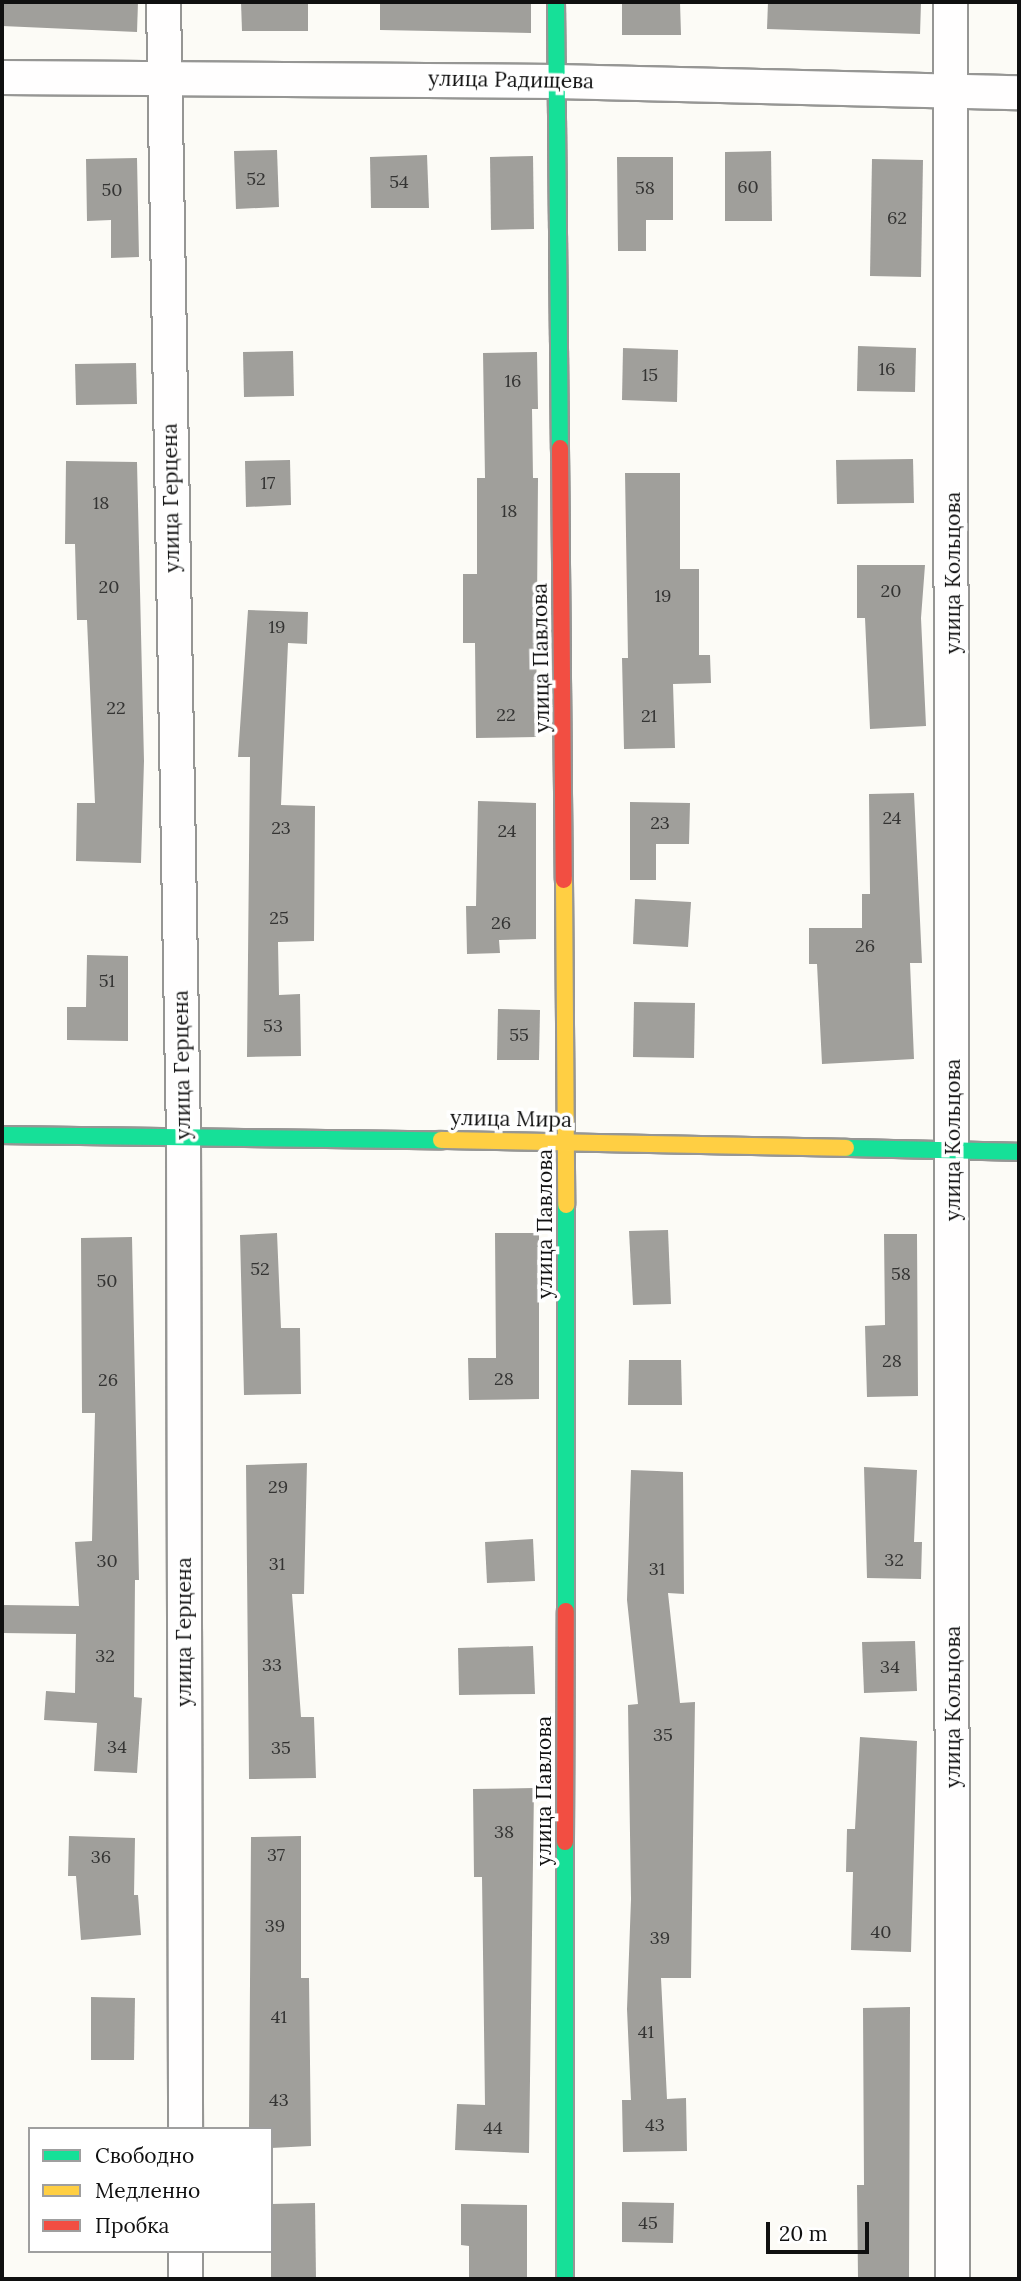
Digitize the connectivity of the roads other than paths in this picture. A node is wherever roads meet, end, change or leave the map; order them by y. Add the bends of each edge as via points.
1 (163, 2) edge
2 (556, 2) edge
3 (950, 2) edge
4 (2, 76) edge
5 (162, 76) junction
6 (556, 80) junction
7 (952, 92) junction
8 (1019, 92) edge
9 (2, 1135) edge
10 (183, 1137) junction
11 (566, 1141) junction
12 (953, 1152) junction
13 (1019, 1152) edge
14 (185, 2127) edge
15 (185, 2253) edge
16 (185, 2279) edge
17 (565, 2279) edge
18 (952, 2279) edge

1 - 5 street, улица Герцена
2 - 6 street, улица Павлова
3 - 7 street, улица Кольцова
4 - 5 street, улица Радищева
5 - 6 street, улица Радищева
5 - 10 street, улица Герцена
6 - 7 street, улица Радищева
6 - 11 street, улица Павлова
7 - 8 street, улица Радищева
7 - 12 street, улица Кольцова
9 - 10 street, улица Мира
10 - 11 street, улица Мира
10 - 14 street, улица Герцена
11 - 12 street, улица Мира
11 - 17 street, улица Павлова
12 - 13 street, улица Мира
12 - 18 street, улица Кольцова
15 - 16 street

